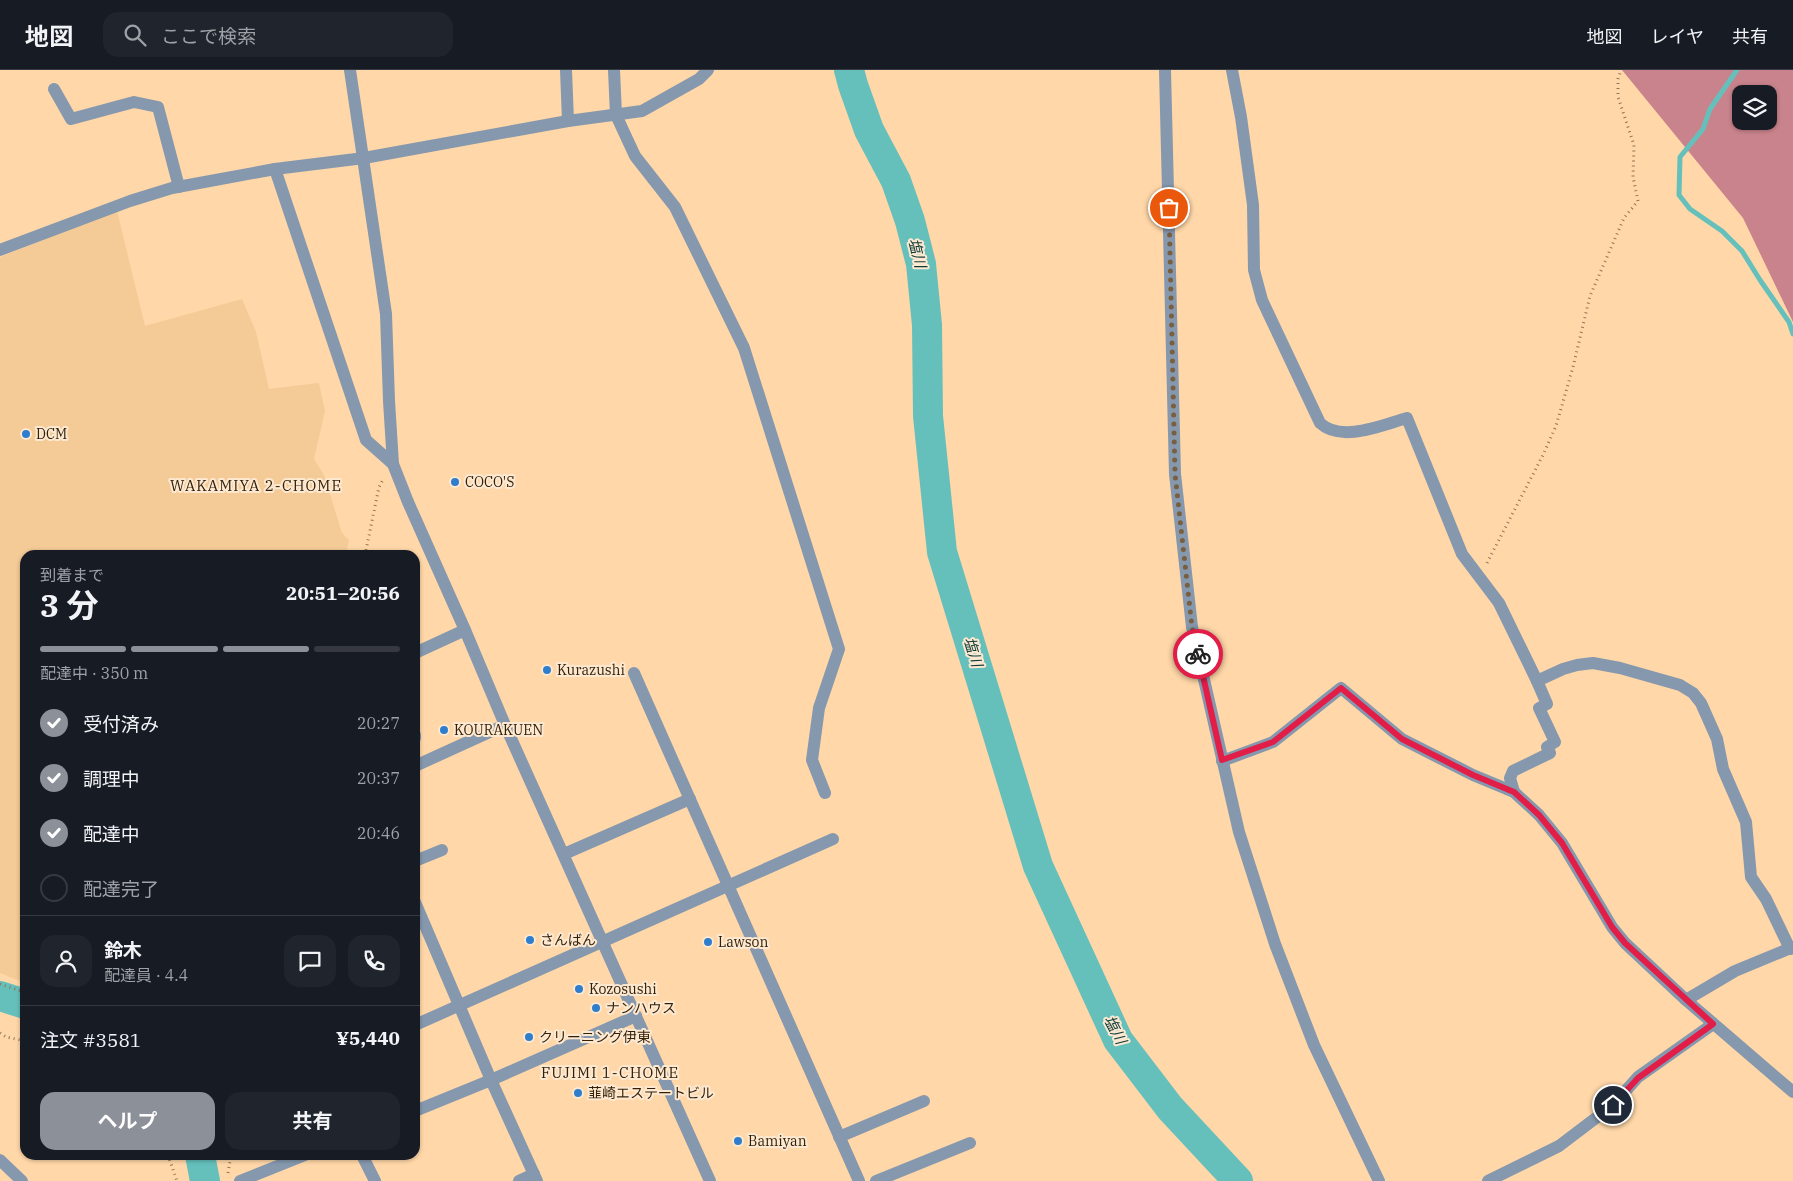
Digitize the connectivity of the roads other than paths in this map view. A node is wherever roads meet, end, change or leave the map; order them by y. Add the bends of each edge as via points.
1 (350, 70) edge
2 (566, 70) edge
3 (614, 70) edge
4 (708, 70) edge
5 (1165, 70) edge
6 (1232, 70) edge
7 (54, 89) dead end
8 (616, 115) junction
9 (568, 121) junction
10 (364, 158) junction
11 (275, 169) junction
12 (179, 187) junction
13 (0, 250) edge
14 (393, 464) junction
15 (465, 630) junction
16 (420, 651) edge
17 (634, 673) dead end
18 (1537, 681) junction
19 (505, 725) junction
20 (1222, 760) junction
21 (420, 764) edge
22 (825, 792) dead end
23 (1514, 792) junction
24 (690, 799) junction
25 (833, 839) dead end
26 (442, 850) dead end
27 (564, 854) junction
28 (420, 859) edge
29 (728, 885) junction
30 (420, 913) edge
31 (602, 942) junction
32 (1792, 948) edge
33 (1686, 1000) junction
34 (460, 1005) junction
35 (636, 1016) junction
36 (420, 1023) edge
37 (1713, 1024) junction
38 (491, 1080) junction
39 (1793, 1092) edge
40 (924, 1101) dead end
41 (420, 1109) edge
42 (839, 1137) junction
43 (970, 1143) dead end
44 (292, 1160) edge
45 (364, 1160) edge
46 (1, 1163) edge
47 (536, 1178) edge
48 (22, 1181) edge
49 (240, 1181) edge
50 (375, 1181) edge
51 (519, 1181) edge
52 (710, 1181) edge
53 (859, 1181) edge
54 (876, 1181) edge
55 (1378, 1181) edge
56 (1488, 1181) edge

1 - 10 street
2 - 9 street
3 - 8 street
4 - 8 street via 699,79 642,111
5 - 20 street via 1175,474 1192,627
6 - 18 street via 1252,205 1256,284 1320,423 1326,429 1350,433 1407,418 1462,554 1499,603
7 - 12 street via 71,119 134,102 158,107
8 - 9 street
8 - 22 street via 635,156 675,207 744,348 839,649 819,708 812,760
9 - 10 street
10 - 11 street
10 - 14 street via 386,314
11 - 12 street
11 - 14 street via 366,440
12 - 13 street via 130,201
14 - 15 street
15 - 16 street
15 - 19 street
17 - 24 street
18 - 23 street via 1547,704 1539,708 1555,742 1547,747 1550,753 1513,771 1510,778
18 - 32 street via 1563,669 1593,663 1680,685 1693,693 1717,739 1723,769 1746,822 1751,877
19 - 21 street
19 - 27 street
20 - 23 street via 1273,742 1341,688 1402,739
20 - 55 street via 1239,832 1275,944 1314,1045
23 - 33 street via 1562,843 1625,943
24 - 27 street
24 - 29 street
25 - 29 street
26 - 28 street
27 - 31 street
29 - 31 street
29 - 42 street
30 - 34 street
31 - 34 street
31 - 35 street
32 - 33 street via 1735,971
33 - 37 street
34 - 36 street
34 - 38 street
35 - 38 street
35 - 52 street
37 - 39 street
37 - 56 street via 1638,1078 1613,1105 1559,1146
38 - 41 street
38 - 47 street
40 - 42 street
42 - 53 street
43 - 54 street
44 - 49 street
45 - 50 street
46 - 48 street
47 - 51 street

